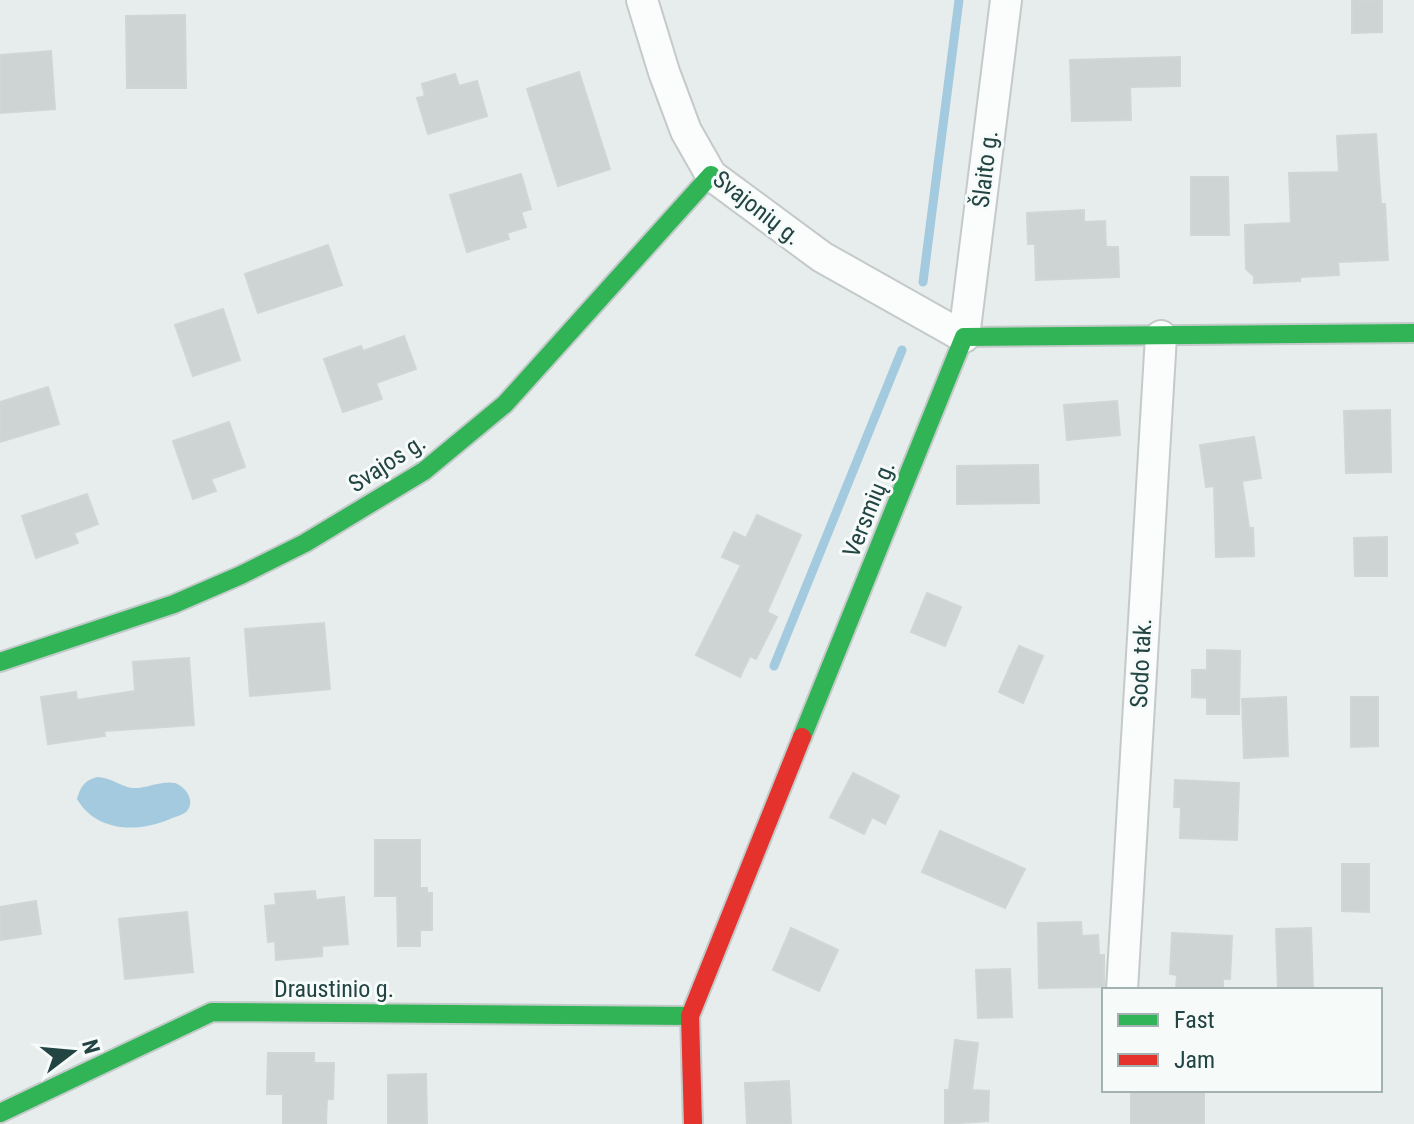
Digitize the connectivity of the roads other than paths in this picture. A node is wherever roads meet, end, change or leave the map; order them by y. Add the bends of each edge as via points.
1 (642, 0) edge
2 (1006, 0) edge
3 (711, 175) junction
4 (1414, 333) edge
5 (1161, 336) junction
6 (964, 337) junction
7 (0, 662) edge
8 (1122, 988) edge
9 (690, 1016) junction
10 (0, 1113) edge
11 (693, 1124) edge

1 - 3 street, Svajonių g. via 686,131
2 - 6 street, Šlaito g.
3 - 6 street, Svajonių g. via 822,257
3 - 7 street, Svajos g. via 505,404 424,471 241,575 174,604
4 - 5 street
5 - 6 street
5 - 8 street, Sodo tak.
6 - 9 street, Versmių g.
9 - 10 street, Draustinio g. via 212,1012
9 - 11 street, Versmių g.

